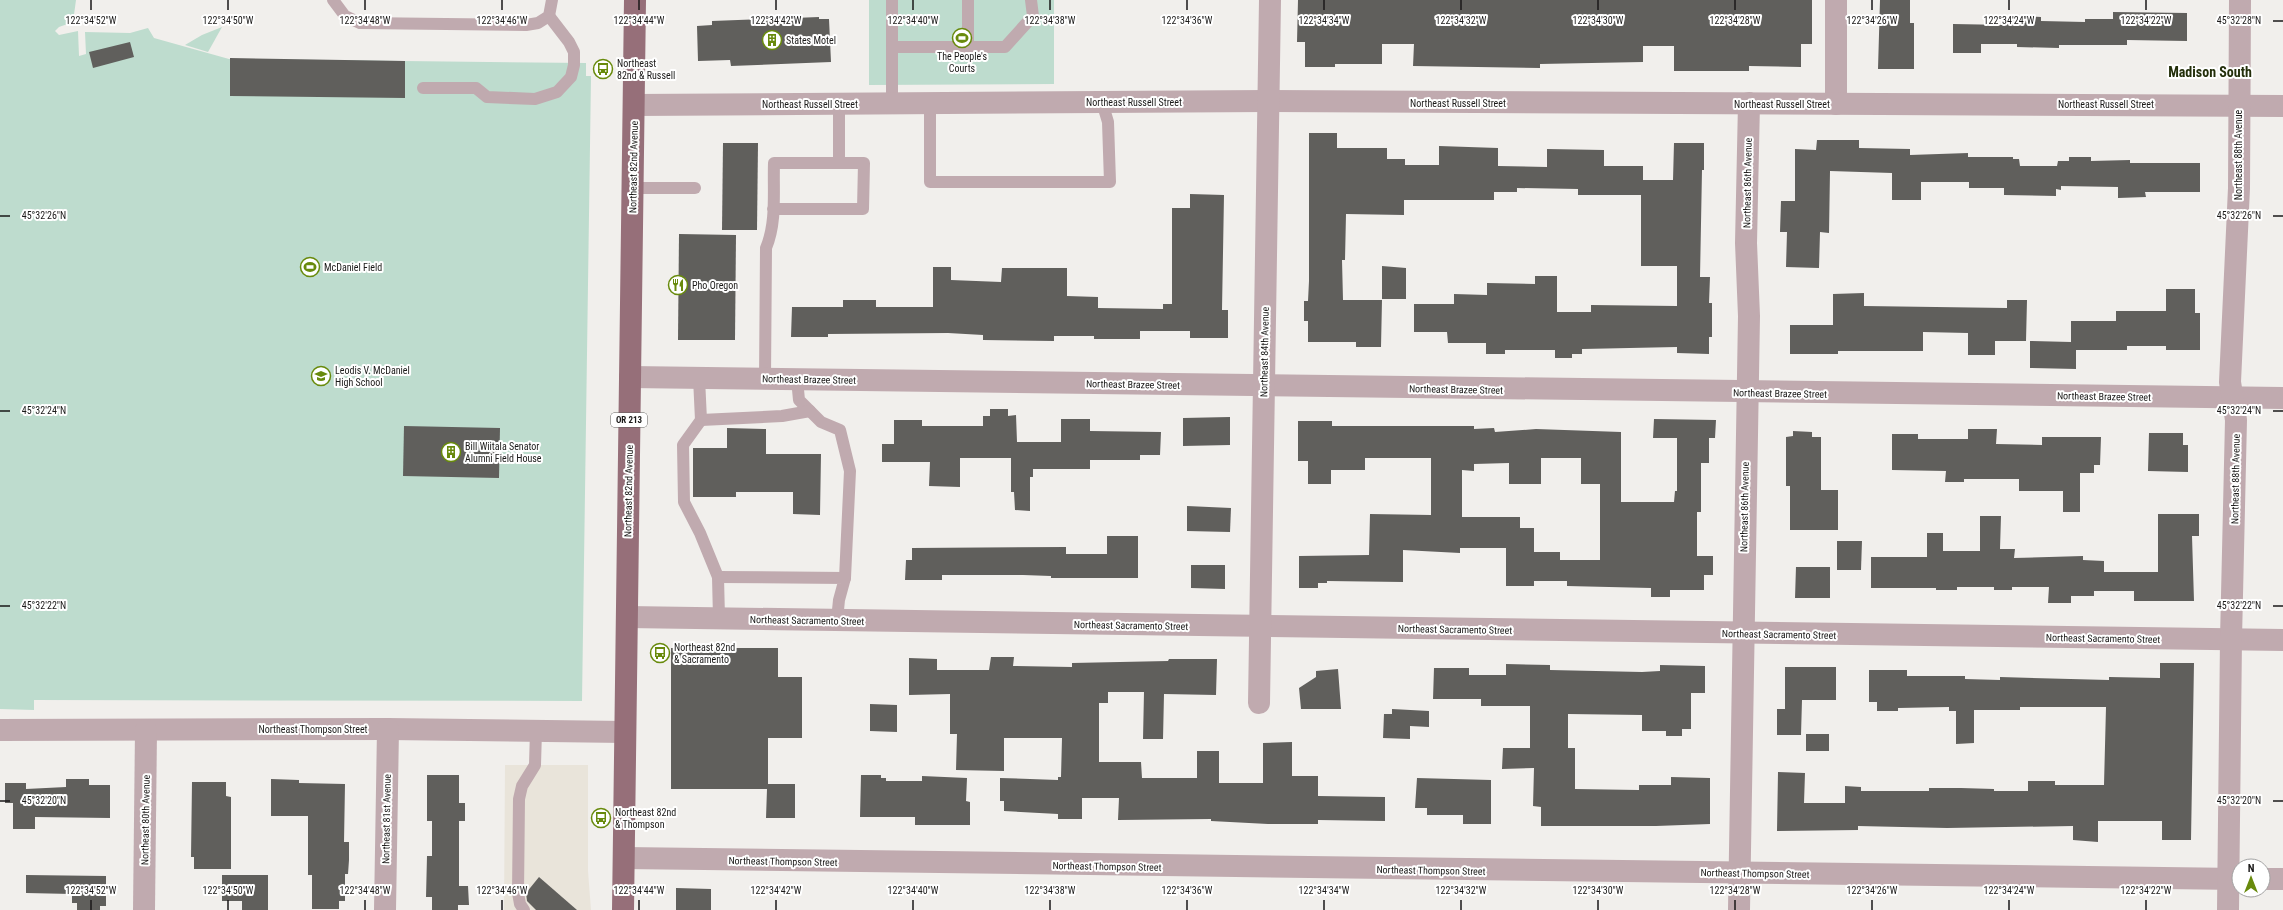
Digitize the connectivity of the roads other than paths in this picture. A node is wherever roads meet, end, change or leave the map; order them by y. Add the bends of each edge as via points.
1 (333, 0) edge
2 (552, 0) edge
3 (635, 0) edge
4 (892, 0) edge
5 (968, 0) edge
6 (1031, 0) edge
7 (1270, 0) edge
8 (1836, 0) edge
9 (2240, 0) edge
10 (549, 16) junction
11 (892, 47) junction
12 (968, 47) junction
13 (423, 88) dead end
14 (1268, 101) junction
15 (1102, 102) junction
16 (892, 103) junction
17 (930, 103) junction
18 (1749, 103) junction
19 (839, 104) junction
20 (1836, 104) junction
21 (2239, 104) junction
22 (634, 105) junction
23 (2283, 106) edge
24 (839, 163) junction
25 (632, 188) junction
26 (695, 188) dead end
27 (773, 209) junction
28 (630, 377) junction
29 (699, 378) junction
30 (765, 379) junction
31 (798, 379) junction
32 (1264, 386) junction
33 (1746, 393) junction
34 (2233, 398) junction
35 (2283, 398) edge
36 (810, 411) junction
37 (701, 420) junction
38 (718, 577) junction
39 (845, 578) junction
40 (627, 617) junction
41 (719, 618) junction
42 (837, 620) junction
43 (1260, 627) junction
44 (1742, 633) junction
45 (2231, 639) junction
46 (2283, 640) edge
47 (1259, 703) dead end
48 (388, 729) junction
49 (0, 730) edge
50 (146, 730) junction
51 (536, 731) junction
52 (625, 732) junction
53 (624, 858) junction
54 (2234, 858) edge
55 (1740, 873) junction
56 (2231, 879) edge
57 (2271, 879) edge
58 (2283, 879) edge
59 (2231, 894) edge
60 (144, 910) edge
61 (385, 910) edge
62 (524, 910) edge
63 (623, 910) edge
64 (1739, 910) edge
65 (2228, 910) edge

1 - 10 lane via 345,16 360,23 526,25 538,23
2 - 10 lane
3 - 22 main road, Northeast 82nd Avenue / OR 213
4 - 11 lane
5 - 12 lane
6 - 12 lane via 1033,16 1005,47
7 - 14 street, Northeast 84th Avenue
8 - 20 street
9 - 21 street, Northeast 88th Avenue
10 - 13 lane via 574,52 574,66 570,77 557,92 528,99 487,97 476,88
11 - 12 lane
11 - 16 lane
14 - 15 street, Northeast Russell Street
14 - 18 street, Northeast Russell Street
14 - 32 street, Northeast 84th Avenue
15 - 17 street, Northeast Russell Street
15 - 17 lane via 1108,122 1110,182 930,182
16 - 17 street, Northeast Russell Street
16 - 19 street, Northeast Russell Street
18 - 20 street, Northeast Russell Street
18 - 33 street, Northeast 86th Avenue via 1746,243 1749,316
19 - 22 street, Northeast Russell Street
19 - 24 lane
20 - 21 street, Northeast Russell Street
21 - 23 street, Northeast Russell Street
21 - 34 street, Northeast 88th Avenue via 2239,188 2230,382
22 - 25 main road, Northeast 82nd Avenue / OR 213
24 - 27 lane via 774,163
24 - 27 lane via 864,163 863,209
25 - 26 lane
25 - 28 main road, Northeast 82nd Avenue / OR 213
27 - 30 lane via 773,232 766,248
28 - 29 street, Northeast Brazee Street
28 - 40 main road, Northeast 82nd Avenue / OR 213
29 - 30 street, Northeast Brazee Street
29 - 37 lane
30 - 31 street, Northeast Brazee Street
31 - 32 street, Northeast Brazee Street
31 - 36 lane via 799,400
32 - 33 street, Northeast Brazee Street
32 - 43 street, Northeast 84th Avenue
33 - 34 street, Northeast Brazee Street
33 - 44 street, Northeast 86th Avenue
34 - 35 street, Northeast Brazee Street
34 - 45 street, Northeast 88th Avenue via 2236,420
36 - 37 lane via 782,416
36 - 39 lane via 821,422 840,430 850,471
37 - 38 lane via 683,445 684,502
38 - 39 lane
38 - 41 lane
39 - 42 lane
40 - 41 street, Northeast Sacramento Street
40 - 52 main road, Northeast 82nd Avenue / OR 213
41 - 42 street, Northeast Sacramento Street
42 - 43 street, Northeast Sacramento Street
43 - 44 street, Northeast Sacramento Street
43 - 47 street, Northeast 84th Avenue
44 - 45 street, Northeast Sacramento Street
44 - 55 street, Northeast 86th Avenue
45 - 46 street, Northeast Sacramento Street
45 - 54 street, Northeast 88th Avenue
48 - 50 street, Northeast Thompson Street
48 - 51 street, Northeast Thompson Street
48 - 61 street, Northeast 81st Avenue
49 - 50 street, Northeast Thompson Street
50 - 60 street, Northeast 80th Avenue
51 - 52 street, Northeast Thompson Street
51 - 62 lane via 535,765 522,786 519,800 518,893
52 - 53 main road, Northeast 82nd Avenue / OR 213
53 - 55 street, Northeast Thompson Street
53 - 63 main road, Northeast 82nd Avenue / OR 213
55 - 56 street, Northeast Thompson Street
55 - 64 street, Northeast 86th Avenue
57 - 58 street
59 - 65 street, Northeast 88th Avenue

